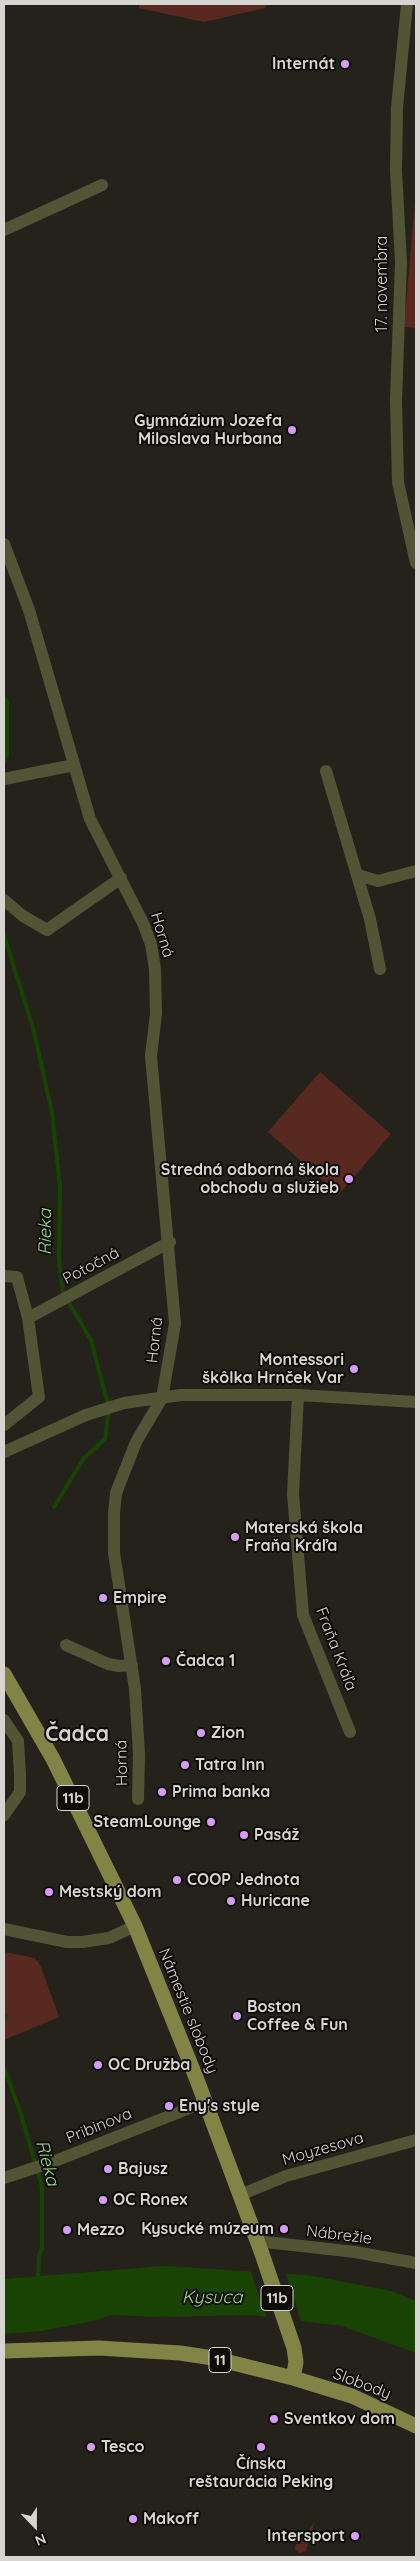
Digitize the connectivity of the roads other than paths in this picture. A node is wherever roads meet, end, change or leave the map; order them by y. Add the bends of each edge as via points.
1 (408, 4) edge
2 (102, 185) dead end
3 (4, 230) edge
4 (4, 544) edge
5 (416, 563) edge
6 (74, 765) junction
7 (326, 771) dead end
8 (4, 778) edge
9 (416, 871) edge
10 (358, 875) junction
11 (121, 878) junction
12 (4, 900) edge
13 (380, 969) dead end
14 (170, 1242) junction
15 (4, 1276) edge
16 (28, 1318) junction
17 (298, 1396) junction
18 (162, 1398) junction
19 (416, 1402) edge
20 (4, 1425) edge
21 (4, 1452) edge
22 (66, 1645) dead end
23 (132, 1665) junction
24 (4, 1674) edge
25 (4, 1720) edge
26 (350, 1732) dead end
27 (138, 1799) dead end
28 (4, 1815) edge
29 (135, 1926) junction
30 (4, 1929) edge
31 (205, 2102) junction
32 (416, 2140) edge
33 (4, 2178) edge
34 (240, 2195) junction
35 (259, 2246) junction
36 (416, 2263) edge
37 (4, 2351) edge
38 (293, 2378) junction
39 (416, 2426) edge

1 - 5 street, 17. novembra via 397,108 400,262 396,400 398,482
2 - 3 street
4 - 6 street, Horná via 29,610
6 - 8 street
6 - 11 street, Horná via 90,819
7 - 10 street
9 - 10 street via 378,881
10 - 13 street
11 - 12 street via 47,930
11 - 14 street, Horná via 143,923 155,970 156,1013 151,1056
14 - 16 street, Potočná
14 - 18 street, Horná via 175,1324
15 - 16 street via 17,1277
16 - 20 street via 39,1397
17 - 18 street via 181,1395
17 - 19 street
17 - 26 street, Fraňa Kráľa via 292,1494 303,1615
18 - 21 street via 124,1403 86,1415
18 - 23 street, Horná via 136,1442 116,1493 114,1553
22 - 23 street via 108,1664
23 - 27 street, Horná
24 - 29 main road, Námestie slobody / 11b via 58,1767
25 - 28 street via 18,1740 20,1792
29 - 30 street via 109,1938 82,1942
29 - 31 main road, Námestie slobody / 11b
31 - 33 street, Pribinova via 49,2164
31 - 34 main road, Námestie slobody / 11b
32 - 34 street, Moyzesova via 286,2176
34 - 35 main road, Námestie slobody / 11b
35 - 36 street, Nábrežie via 355,2252
35 - 38 main road, Námestie slobody / 11b via 294,2347
37 - 38 main road, 11 via 146,2350 213,2358
38 - 39 main road, Slobody / 11 via 352,2396

